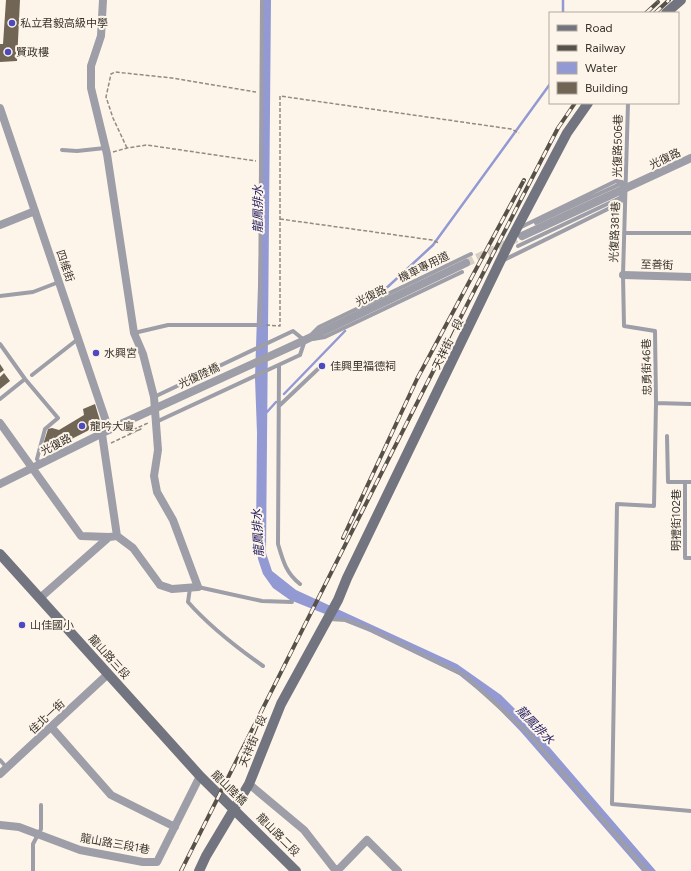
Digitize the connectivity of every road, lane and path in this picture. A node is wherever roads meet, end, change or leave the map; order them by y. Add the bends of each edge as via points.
1 (103, 0) edge
2 (262, 0) edge
3 (681, 0) edge
4 (667, 12) edge
5 (262, 93) junction
6 (587, 104) edge
7 (628, 104) edge
8 (0, 108) edge
9 (3, 123) edge
10 (519, 133) dead end
11 (127, 148) junction
12 (62, 150) dead end
13 (106, 151) junction
14 (691, 158) edge
15 (262, 162) junction
16 (626, 189) junction
17 (35, 211) junction
18 (280, 219) junction
19 (0, 225) edge
20 (520, 231) junction
21 (624, 233) junction
22 (691, 233) edge
23 (439, 243) dead end
24 (518, 246) dead end
25 (471, 254) dead end
26 (502, 258) junction
27 (466, 263) tunnel mouth
28 (462, 272) dead end
29 (623, 275) junction
30 (691, 277) edge
31 (59, 282) junction
32 (0, 296) edge
33 (264, 325) dead end
34 (134, 333) junction
35 (78, 339) junction
36 (305, 340) junction
37 (0, 344) edge
38 (286, 347) joint
39 (279, 366) junction
40 (318, 369) dead end
41 (32, 375) dead end
42 (25, 379) junction
43 (154, 397) junction
44 (0, 399) edge
45 (656, 403) junction
46 (691, 404) edge
47 (279, 406) junction
48 (155, 421) junction
49 (0, 423) edge
50 (121, 424) joint
51 (106, 432) junction
52 (667, 436) dead end
53 (104, 446) junction
54 (36, 467) junction
55 (685, 482) junction
56 (691, 482) edge
57 (0, 484) edge
58 (113, 537) junction
59 (0, 554) edge
60 (691, 558) edge
61 (300, 584) dead end
62 (194, 587) junction
63 (40, 598) junction
64 (292, 602) dead end
65 (327, 619) junction
66 (263, 666) dead end
67 (108, 674) junction
68 (52, 728) junction
69 (0, 760) edge
70 (7, 768) junction
71 (0, 774) edge
72 (200, 776) junction
73 (248, 784) junction
74 (41, 804) dead end
75 (691, 811) edge
76 (242, 817) joint
77 (0, 825) edge
78 (175, 827) junction
79 (37, 836) junction
80 (33, 871) edge
81 (199, 871) edge
82 (296, 871) edge
83 (336, 871) edge
84 (398, 871) edge
85 (647, 871) edge

1 - 13 street via 101,36 91,66 90,78
2 - 5 lane
3 - 4 street
5 - 11 path via 172,78 115,72 111,74 106,97
5 - 15 lane
6 - 20 street, 天祥街一段 via 567,133
7 - 16 lane, 光復路506巷
8 - 9 street, 四維街
9 - 17 street, 四維街
10 - 18 path via 514,130 280,96
11 - 13 path
11 - 15 path via 147,145
12 - 13 lane
13 - 34 street
14 - 16 street, 光復路
15 - 34 lane via 260,325 168,325
16 - 20 street, 光復路
16 - 21 lane, 光復路381巷
16 - 24 lane via 620,198
16 - 26 lane via 620,203
17 - 19 street
17 - 31 street, 四維街
18 - 23 path
18 - 33 path via 280,326
20 - 26 street, 天祥街一段
21 - 22 lane
21 - 29 lane, 光復路381巷
25 - 36 lane, 機車專用道 via 319,327
26 - 65 street, 天祥街一段
27 - 36 street, 光復路
28 - 36 lane, 機車專用道 via 325,337
29 - 30 street, 至善街
29 - 45 lane, 忠勇街46巷 via 624,326 655,331
31 - 32 lane via 33,292
31 - 35 street, 四維街
34 - 43 street via 143,354
35 - 41 lane
35 - 51 street, 四維街
36 - 38 street, 光復路
36 - 39 lane via 300,355
36 - 43 lane via 293,331
37 - 42 lane
38 - 50 street, 光復陸橋
39 - 47 lane
39 - 48 lane
40 - 47 lane
42 - 44 lane
42 - 54 lane via 58,418 45,429
43 - 48 street
45 - 46 lane, 忠勇街46巷
45 - 75 lane via 654,506 617,504 612,804
47 - 61 lane via 278,544 285,567
48 - 53 path
48 - 62 street via 158,450 154,476 157,492 173,520
49 - 54 street
50 - 51 street, 光復路
51 - 53 street, 四維街
51 - 54 street, 光復路
52 - 55 lane via 668,482
53 - 58 street, 四維街
54 - 57 street, 光復路
54 - 58 street via 81,536
55 - 56 lane
55 - 60 lane, 明禮街102巷 via 685,558
58 - 62 street via 133,548 160,585 172,589
58 - 63 street
59 - 63 street, 龍山路三段
62 - 64 lane via 262,601
62 - 66 lane via 188,602 222,637
63 - 67 street, 龍山路三段
65 - 73 street, 天祥街一段 via 281,704
65 - 85 lane via 346,620 365,627 464,675 529,734
67 - 68 street, 佳北一街
67 - 72 street, 龍山路三段
68 - 70 street, 佳北一街
68 - 78 street via 111,795
69 - 70 lane
70 - 71 street, 佳北一街
72 - 76 street, 龍山陸橋
72 - 78 street, 龍山路三段1巷
73 - 81 street, 天祥街一段
73 - 83 street via 304,830
74 - 79 lane via 41,829
76 - 82 street, 龍山路二段
77 - 79 street, 龍山路三段1巷 via 19,827
78 - 79 street, 龍山路三段1巷 via 157,862 143,862 80,850
79 - 80 lane via 33,844
83 - 84 street via 367,840

